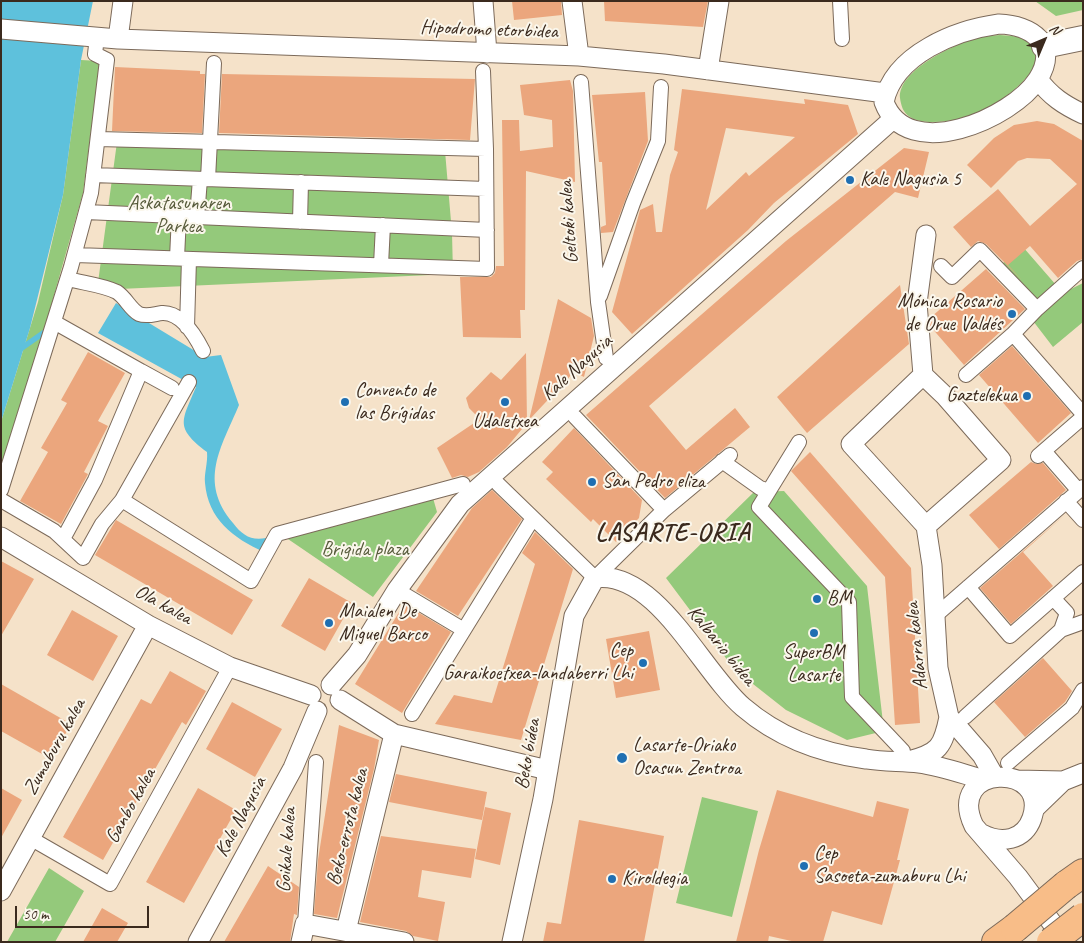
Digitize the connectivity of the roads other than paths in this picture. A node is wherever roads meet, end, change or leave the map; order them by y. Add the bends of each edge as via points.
1 (123, 1) edge
2 (483, 1) edge
3 (572, 1) edge
4 (718, 1) edge
5 (840, 1) edge
6 (1, 29) edge
7 (93, 36) junction
8 (118, 38) junction
9 (1083, 38) edge
10 (842, 40) dead end
11 (1044, 46) junction
12 (487, 53) junction
13 (579, 56) junction
14 (214, 63) dead end
15 (708, 70) junction
16 (483, 71) dead end
17 (1038, 79) junction
18 (581, 82) dead end
19 (661, 87) dead end
20 (885, 93) junction
21 (1083, 114) edge
22 (893, 119) junction
23 (98, 139) junction
24 (209, 142) junction
25 (486, 149) junction
26 (94, 175) junction
27 (204, 179) junction
28 (301, 182) junction
29 (486, 189) junction
30 (86, 212) junction
31 (179, 216) junction
32 (197, 217) junction
33 (300, 222) junction
34 (383, 226) junction
35 (487, 230) junction
36 (926, 235) dead end
37 (75, 255) junction
38 (183, 259) junction
39 (381, 265) junction
40 (941, 266) dead end
41 (1083, 268) edge
42 (68, 279) junction
43 (598, 302) junction
44 (1037, 309) junction
45 (54, 322) junction
46 (187, 327) junction
47 (1013, 334) junction
48 (203, 351) dead end
49 (606, 358) dead end
50 (142, 371) junction
51 (923, 375) junction
52 (966, 375) dead end
53 (189, 382) dead end
54 (172, 388) dead end
55 (1083, 415) edge
56 (576, 417) dead end
57 (799, 442) dead end
58 (463, 484) dead end
59 (498, 484) dead end
60 (1080, 488) edge
61 (1, 490) edge
62 (769, 491) junction
63 (1, 500) edge
64 (122, 500) junction
65 (1066, 501) junction
66 (664, 510) junction
67 (533, 518) junction
68 (1083, 520) edge
69 (926, 526) junction
70 (1, 537) edge
71 (63, 539) junction
72 (1083, 572) edge
73 (595, 578) junction
74 (968, 587) junction
75 (397, 590) junction
76 (1052, 598) junction
77 (935, 616) junction
78 (1083, 622) edge
79 (148, 624) junction
80 (464, 630) junction
81 (1061, 630) junction
82 (230, 666) junction
83 (1083, 690) edge
84 (335, 693) junction
85 (1083, 697) edge
86 (314, 703) junction
87 (1072, 708) junction
88 (412, 714) dead end
89 (957, 717) junction
90 (394, 734) junction
91 (903, 757) junction
92 (316, 762) dead end
93 (1008, 763) dead end
94 (946, 769) junction
95 (548, 770) junction
96 (1083, 773) edge
97 (989, 778) junction
98 (1017, 780) junction
99 (1063, 781) junction
100 (970, 798) junction
101 (1034, 809) junction
102 (1024, 832) junction
103 (982, 834) junction
104 (30, 838) junction
105 (1018, 877) junction
106 (1074, 879) edge
107 (1, 891) edge
108 (1083, 917) edge
109 (346, 930) junction
110 (303, 933) edge
111 (1005, 935) edge
112 (198, 942) edge
113 (404, 942) edge
114 (512, 942) edge
115 (1051, 942) edge
116 (1066, 942) edge

1 - 8 street
2 - 12 street
3 - 13 street
4 - 15 street
5 - 10 street
6 - 7 street, Hipodromo etorbidea
7 - 8 street, Hipodromo etorbidea
7 - 23 street via 95,54 107,60
8 - 12 street, Hipodromo etorbidea
9 - 11 street
11 - 17 street via 1045,66
11 - 20 street via 1026,28 1013,25 969,29 943,39 915,57
12 - 13 street, Hipodromo etorbidea
13 - 15 street, Hipodromo etorbidea
14 - 24 street
15 - 20 street, Hipodromo etorbidea
16 - 25 street
17 - 21 street via 1048,93
17 - 22 street via 1001,110 957,131 917,131
18 - 43 street, Geltoki kalea
19 - 43 street via 658,141
20 - 22 street via 884,102
22 - 75 street, Kale Nagusia via 460,504
23 - 24 street
23 - 26 street
24 - 25 street
24 - 27 street
25 - 29 street
26 - 27 street
26 - 30 street
27 - 28 street
27 - 32 street
28 - 29 street
28 - 33 street
29 - 35 street
30 - 31 street
30 - 37 street
31 - 32 street
31 - 38 street
32 - 33 street
33 - 34 street
34 - 35 street
34 - 39 street
35 - 39 street via 487,269
36 - 51 street via 917,303
37 - 38 street
37 - 42 street
38 - 39 street
38 - 46 street
40 - 44 street via 952,277 980,250
41 - 44 street
42 - 45 street
42 - 46 street via 115,291 138,314 172,314
43 - 49 street, Geltoki kalea
44 - 47 street
45 - 50 street
45 - 61 street
46 - 48 street
47 - 52 street
47 - 55 street
50 - 54 street
50 - 71 street via 95,480
51 - 69 street via 851,444
51 - 69 street via 1001,460
53 - 64 street
55 - 60 street via 1041,454
56 - 66 street
57 - 62 street
58 - 64 street via 277,534 252,581
59 - 67 street
60 - 65 street
62 - 66 street via 760,488 726,458
62 - 91 street via 759,507 849,602 852,696
63 - 71 street
64 - 71 street via 102,524 82,558
65 - 68 street
65 - 74 street
66 - 73 street
67 - 73 street
67 - 80 street
69 - 77 street, Adarra kalea
70 - 79 street, Ola kalea
72 - 76 street
73 - 91 street, Kalbario bidea via 607,576 621,580 657,604 715,678 742,707 771,728 822,752 866,760
73 - 95 street, Beko bidea via 574,616
74 - 76 street via 1010,636
74 - 77 street
75 - 80 street
75 - 84 street, Kale Nagusia
76 - 81 street via 1067,613
77 - 89 street, Adarra kalea via 938,668
78 - 81 street via 1075,622
79 - 82 street, Ola kalea
79 - 104 street, Zumaburu kalea
80 - 88 street
81 - 89 street
82 - 86 street, Ola kalea
82 - 104 street, Ganbo kalea via 110,884
83 - 87 street
84 - 86 street via 321,685
84 - 86 street via 331,712 327,713
84 - 90 street
85 - 87 street
86 - 112 street, Kale Nagusia via 293,768
87 - 93 street
89 - 91 street via 935,752
89 - 97 street, Adarra kalea via 982,755
90 - 95 street
90 - 109 street, Beko-errota kalea
91 - 94 street, Kalbario bidea
92 - 110 street, Goikale kalea
94 - 97 street, Kalbario bidea
94 - 100 street
95 - 114 street, Beko bidea
96 - 99 street
97 - 98 street via 1003,776
97 - 100 street via 974,790
98 - 99 street
98 - 101 street via 1030,792
99 - 101 street
100 - 103 street via 971,819
101 - 102 street
102 - 103 street via 1003,841
102 - 105 street via 1016,853
103 - 105 street
104 - 107 street, Zumaburu kalea
105 - 116 street
106 - 111 highway, bridge
108 - 115 highway, bridge
109 - 110 street
109 - 113 street

